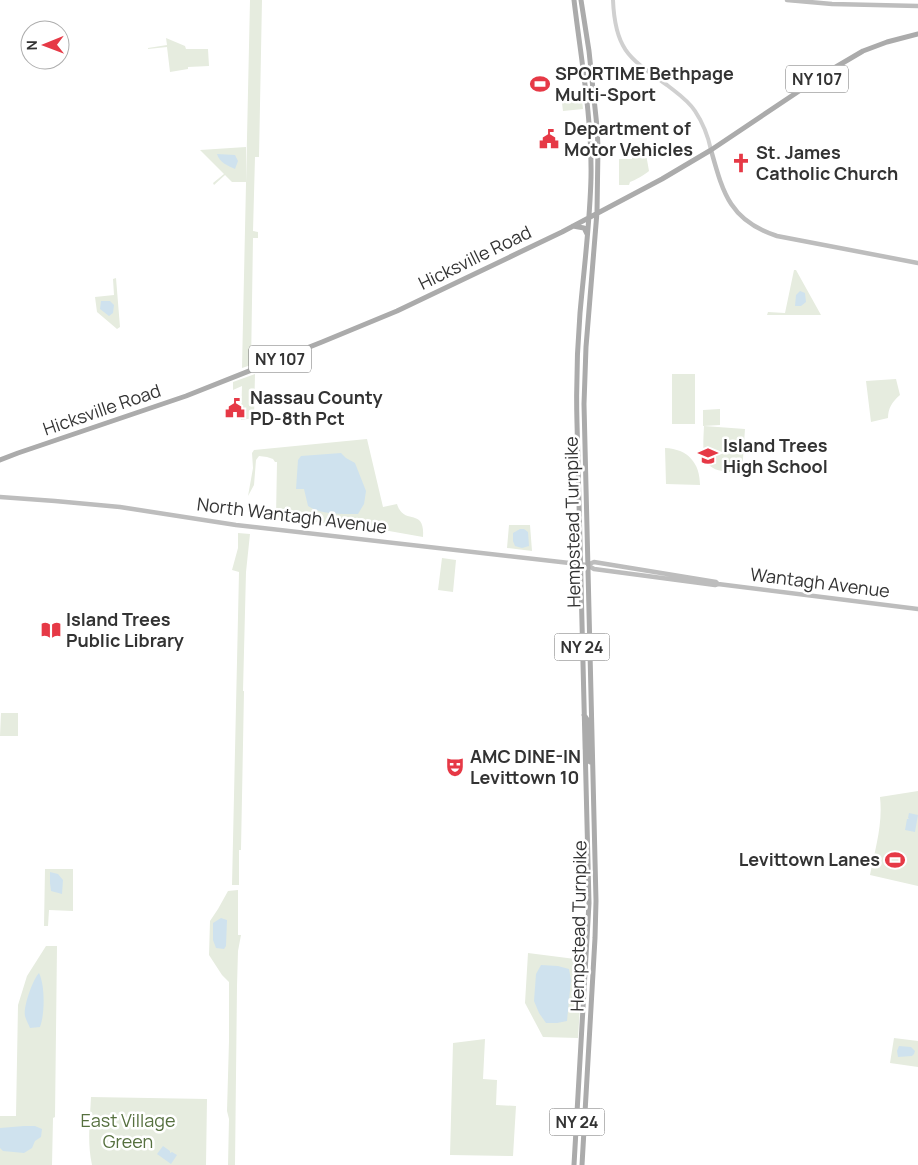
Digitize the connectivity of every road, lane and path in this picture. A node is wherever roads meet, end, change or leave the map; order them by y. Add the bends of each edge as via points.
1 (574, 0) edge
2 (581, 0) edge
3 (787, 0) edge
4 (612, 2) edge
5 (918, 6) edge
6 (918, 34) edge
7 (711, 150) junction
8 (598, 188) junction
9 (613, 204) junction
10 (598, 212) junction
11 (590, 216) junction
12 (572, 226) junction
13 (588, 236) junction
14 (918, 263) edge
15 (0, 458) edge
16 (0, 497) edge
17 (580, 564) junction
18 (587, 565) junction
19 (918, 609) edge
20 (584, 714) junction
21 (592, 715) junction
22 (593, 774) junction
23 (574, 1165) edge
24 (582, 1165) edge

1 - 11 main road, Hempstead Turnpike / NY 24 via 590,141
2 - 8 main road, Hempstead Turnpike / NY 24 via 597,127
3 - 5 main road
4 - 7 street via 616,29 626,51 696,111 706,130
6 - 7 main road, Hicksville Road / NY 107 via 887,42 852,57
7 - 9 main road, Hicksville Road / NY 107
7 - 14 main road via 730,204 761,230 777,236
8 - 9 main road via 601,202
8 - 10 main road, Hempstead Turnpike / NY 24
9 - 10 main road, Hicksville Road / NY 107
10 - 11 main road, Hicksville Road / NY 107
10 - 18 main road, Hempstead Turnpike / NY 24 via 584,370
11 - 12 main road, Hicksville Road / NY 107
11 - 13 main road, Hempstead Turnpike / NY 24
12 - 13 main road via 584,228
12 - 15 main road, Hicksville Road / NY 107 via 367,324 186,396
13 - 17 main road, Hempstead Turnpike / NY 24 via 577,370
16 - 17 main road, North Wantagh Avenue via 120,507 236,525
17 - 18 main road, Wantagh Avenue
17 - 20 main road, Hempstead Turnpike / NY 24
18 - 19 main road, Wantagh Avenue via 594,569 672,580
18 - 21 main road, Hempstead Turnpike / NY 24
20 - 21 main road
20 - 22 main road via 588,721
20 - 23 main road, Hempstead Turnpike / NY 24 via 589,903
21 - 22 main road, Hempstead Turnpike / NY 24
22 - 24 main road, Hempstead Turnpike / NY 24 via 595,938

